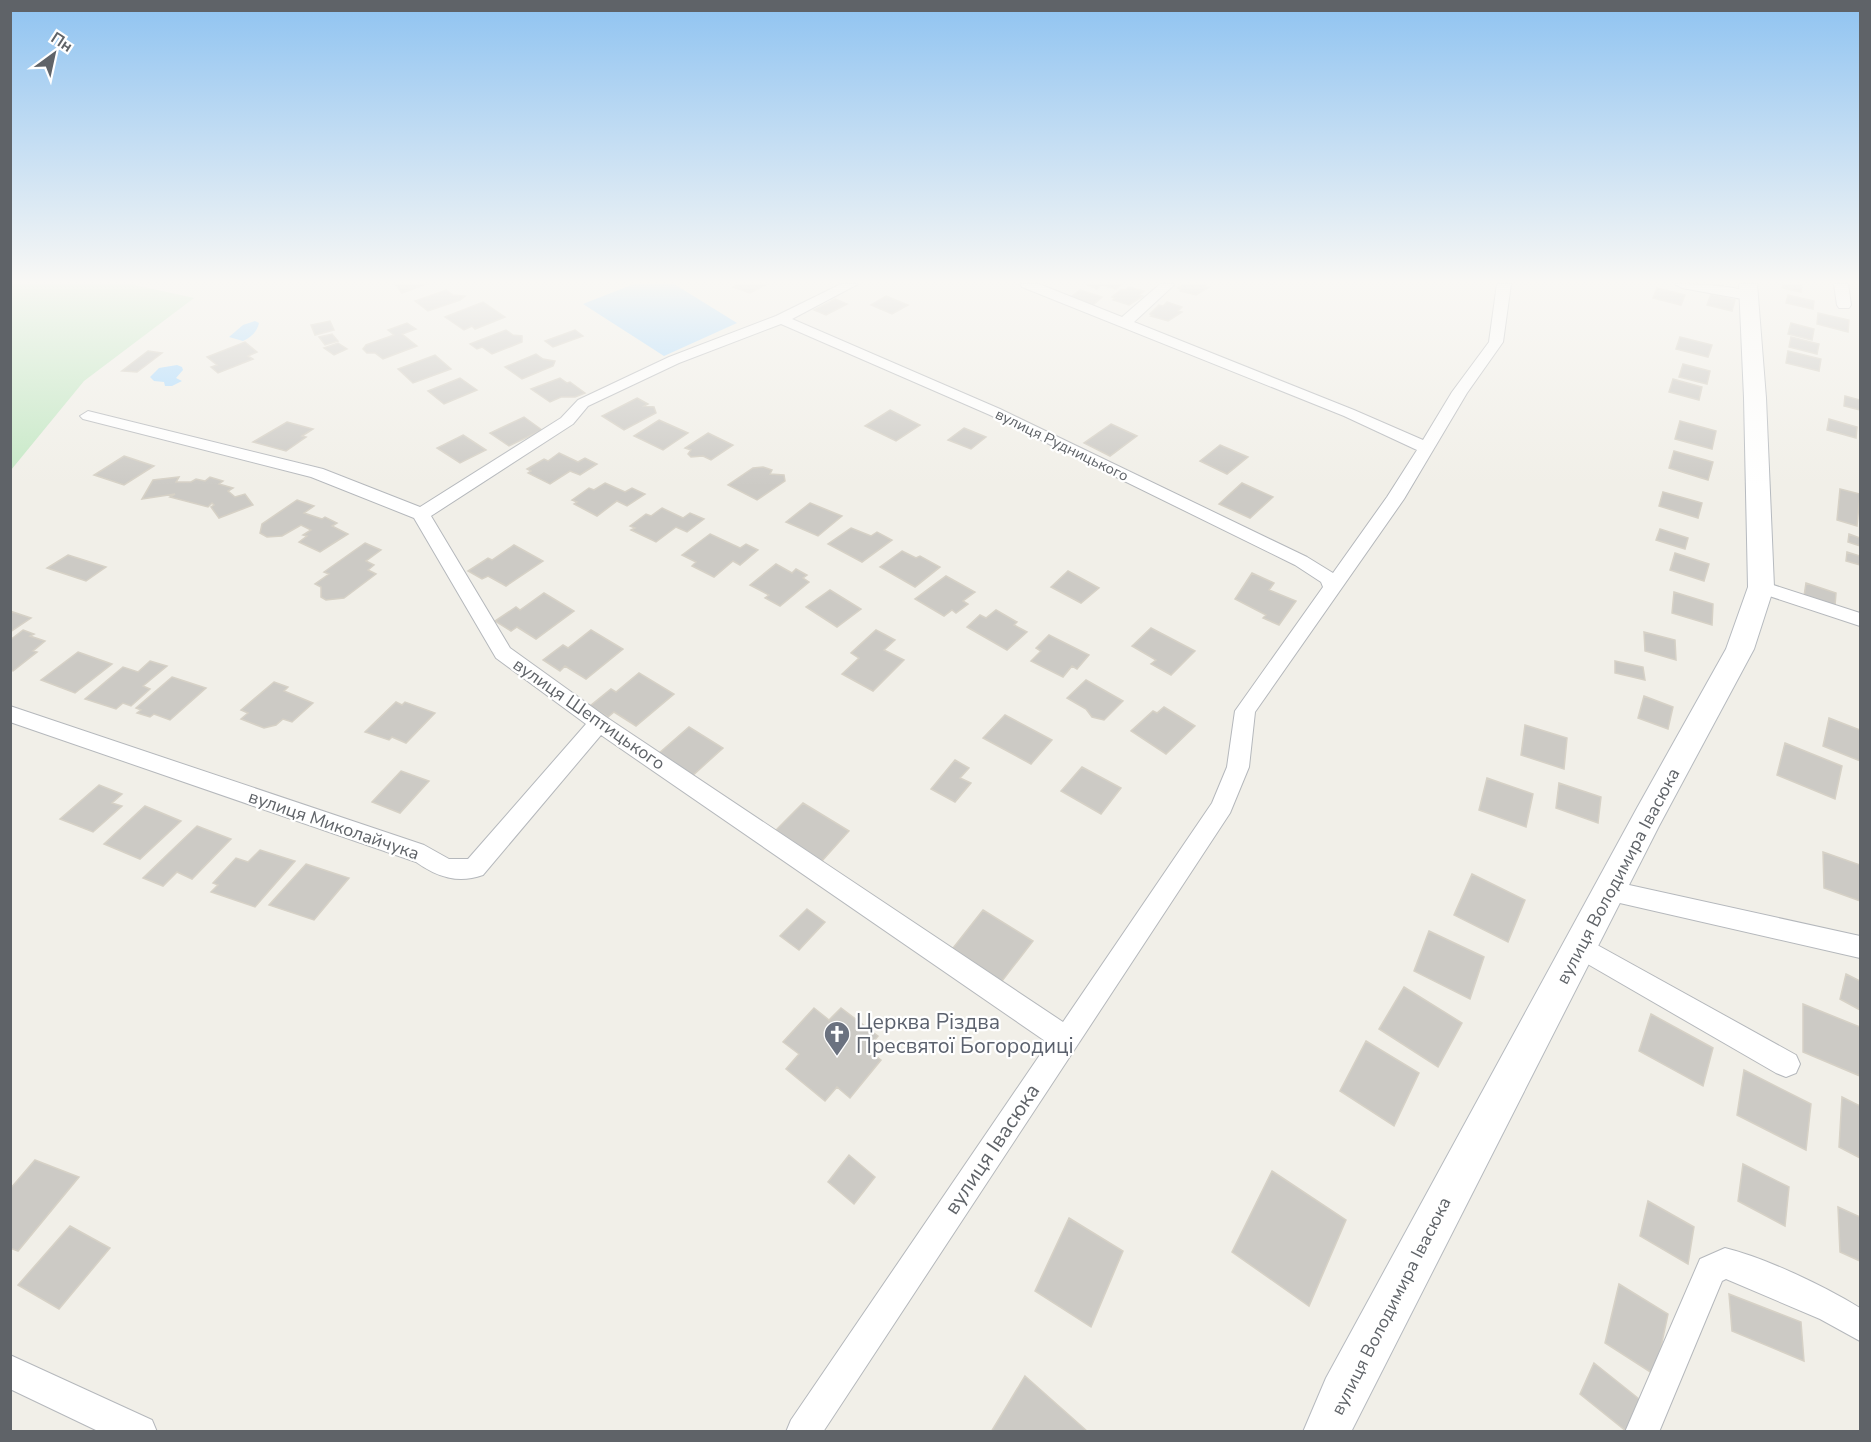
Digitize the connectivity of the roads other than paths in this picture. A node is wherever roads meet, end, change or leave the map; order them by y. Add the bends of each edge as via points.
1 (697, 351) edge
2 (855, 351) edge
3 (1195, 351) edge
4 (1489, 351) edge
5 (1752, 351) edge
6 (88, 416) dead end
7 (1426, 448) junction
8 (421, 514) junction
9 (1332, 587) junction
10 (1761, 587) junction
11 (1860, 620) edge
12 (10, 714) edge
13 (599, 723) junction
14 (1611, 891) junction
15 (1581, 947) junction
16 (1860, 947) edge
17 (1065, 1040) junction
18 (1786, 1064) dead end
19 (1860, 1325) edge
20 (10, 1371) edge
21 (140, 1431) edge
22 (803, 1431) edge
23 (1327, 1431) edge
24 (1642, 1431) edge

1 - 8 street via 583,403 567,421
2 - 9 street, вулиця Рудницького via 995,412 1300,561 1324,574
3 - 7 street
4 - 7 street, вулиця Івасюка
5 - 10 street, вулиця Володимира Івасюка
6 - 8 street via 316,473
7 - 9 street, вулиця Івасюка
8 - 13 street, вулиця Шептицького via 503,653
9 - 17 street, вулиця Івасюка via 1245,711 1238,767 1222,807
10 - 11 street
10 - 14 street, вулиця Володимира Івасюка via 1740,649
12 - 13 street, вулиця Миколайчука via 424,855 442,868 458,872 474,868
13 - 17 street, вулиця Шептицького
14 - 15 street, вулиця Володимира Івасюка
14 - 16 street
15 - 18 street
15 - 23 street, вулиця Володимира Івасюка
17 - 22 street, вулиця Івасюка
19 - 24 street via 1831,1308 1725,1263 1711,1270
20 - 21 street

